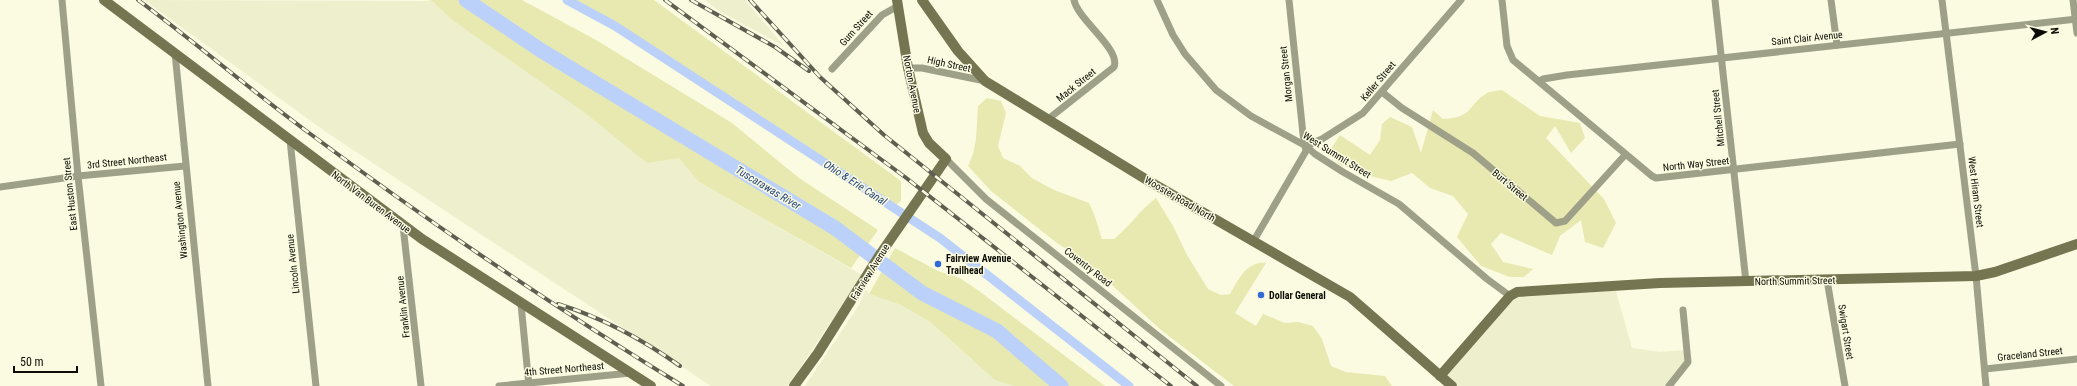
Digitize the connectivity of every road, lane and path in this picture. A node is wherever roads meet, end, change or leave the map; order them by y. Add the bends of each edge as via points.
1 (62, 0) edge
2 (104, 0) edge
3 (922, 0) edge
4 (1074, 0) edge
5 (1157, 0) edge
6 (1289, 0) edge
7 (1461, 0) edge
8 (1502, 0) edge
9 (1715, 0) edge
10 (1831, 0) edge
11 (1942, 0) edge
12 (2073, 0) edge
13 (897, 3) edge
14 (2076, 19) edge
15 (2077, 33) edge
16 (1946, 34) junction
17 (1837, 45) junction
18 (174, 53) junction
19 (1721, 58) junction
20 (908, 68) junction
21 (832, 69) dead end
22 (985, 81) junction
23 (1540, 81) junction
24 (1382, 92) junction
25 (1047, 120) junction
26 (290, 140) junction
27 (1960, 144) junction
28 (1306, 146) junction
29 (1625, 155) junction
30 (946, 160) junction
31 (185, 166) junction
32 (1733, 170) junction
33 (78, 176) junction
34 (0, 187) edge
35 (403, 226) junction
36 (1253, 242) junction
37 (2077, 244) edge
38 (1976, 276) junction
39 (1827, 280) junction
40 (1746, 282) junction
41 (1510, 296) junction
42 (521, 304) junction
43 (1683, 310) dead end
44 (2077, 359) edge
45 (1985, 368) junction
46 (1440, 376) junction
47 (635, 378) edge
48 (529, 384) edge
49 (102, 386) edge
50 (208, 386) edge
51 (316, 386) edge
52 (422, 386) edge
53 (499, 386) edge
54 (651, 386) edge
55 (794, 386) edge
56 (1221, 386) edge
57 (1452, 386) edge
58 (1669, 386) edge
59 (1845, 386) edge
60 (1986, 386) edge

1 - 33 street, East Huston Street
2 - 18 street, North Van Buren Avenue
3 - 22 street, Wooster Road North via 958,51
4 - 25 street, Mack Street via 1078,10 1111,51 1115,64
5 - 28 street, West Summit Street via 1177,42 1216,90 1251,116
6 - 28 street, Morgan Street
7 - 24 street, Keller Street
8 - 23 street, North Way Street via 1509,55
9 - 19 street, Mitchell Street
10 - 17 street
11 - 16 street, West Hiram Street
12 - 14 street
13 - 20 street, Norton Avenue
13 - 21 street, Gum Street via 882,15
14 - 15 street
14 - 16 street, Saint Clair Avenue
16 - 17 street, Saint Clair Avenue
16 - 27 street, West Hiram Street
17 - 19 street, Saint Clair Avenue
18 - 26 street, North Van Buren Avenue
18 - 31 street, Washington Avenue
19 - 23 street, Saint Clair Avenue via 1560,76
19 - 32 street, Mitchell Street
20 - 22 street, High Street via 922,68
20 - 30 street, Norton Avenue via 923,133 928,143
22 - 25 street, Wooster Road North
23 - 29 street, North Way Street
24 - 28 street, Keller Street via 1363,113
24 - 29 street, Burt Street via 1402,108 1473,153 1556,223 1565,221
25 - 36 street, Wooster Road North
26 - 35 street, North Van Buren Avenue
26 - 51 street, Lincoln Avenue
27 - 32 street, North Way Street
27 - 38 street, West Hiram Street
28 - 36 street via 1303,158
28 - 41 street, West Summit Street via 1320,158 1411,212
29 - 32 street, North Way Street via 1656,178
30 - 55 street, Fairview Avenue via 917,198 818,353
30 - 56 street, Coventry Road via 986,199
31 - 33 street, 3rd Street Northeast
31 - 50 street, Washington Avenue
32 - 40 street, Mitchell Street
33 - 34 street, 3rd Street Northeast
33 - 49 street, East Huston Street
35 - 42 street, North Van Buren Avenue
35 - 52 street, Franklin Avenue
36 - 46 street, Wooster Road North via 1350,298
37 - 38 street, North Summit Street
38 - 39 street, North Summit Street
38 - 45 street, West Hiram Street
39 - 40 street, North Summit Street
39 - 59 street, Swigart Street
40 - 41 street, North Summit Street via 1610,285 1526,290
41 - 46 street
42 - 47 street, North Van Buren Avenue
42 - 48 street
43 - 58 street via 1688,362
44 - 45 street, Graceland Street
45 - 60 street, West Hiram Street
46 - 57 street, Wooster Road North
47 - 48 street, 4th Street Northeast
47 - 54 street, North Van Buren Avenue
48 - 53 street, 4th Street Northeast

